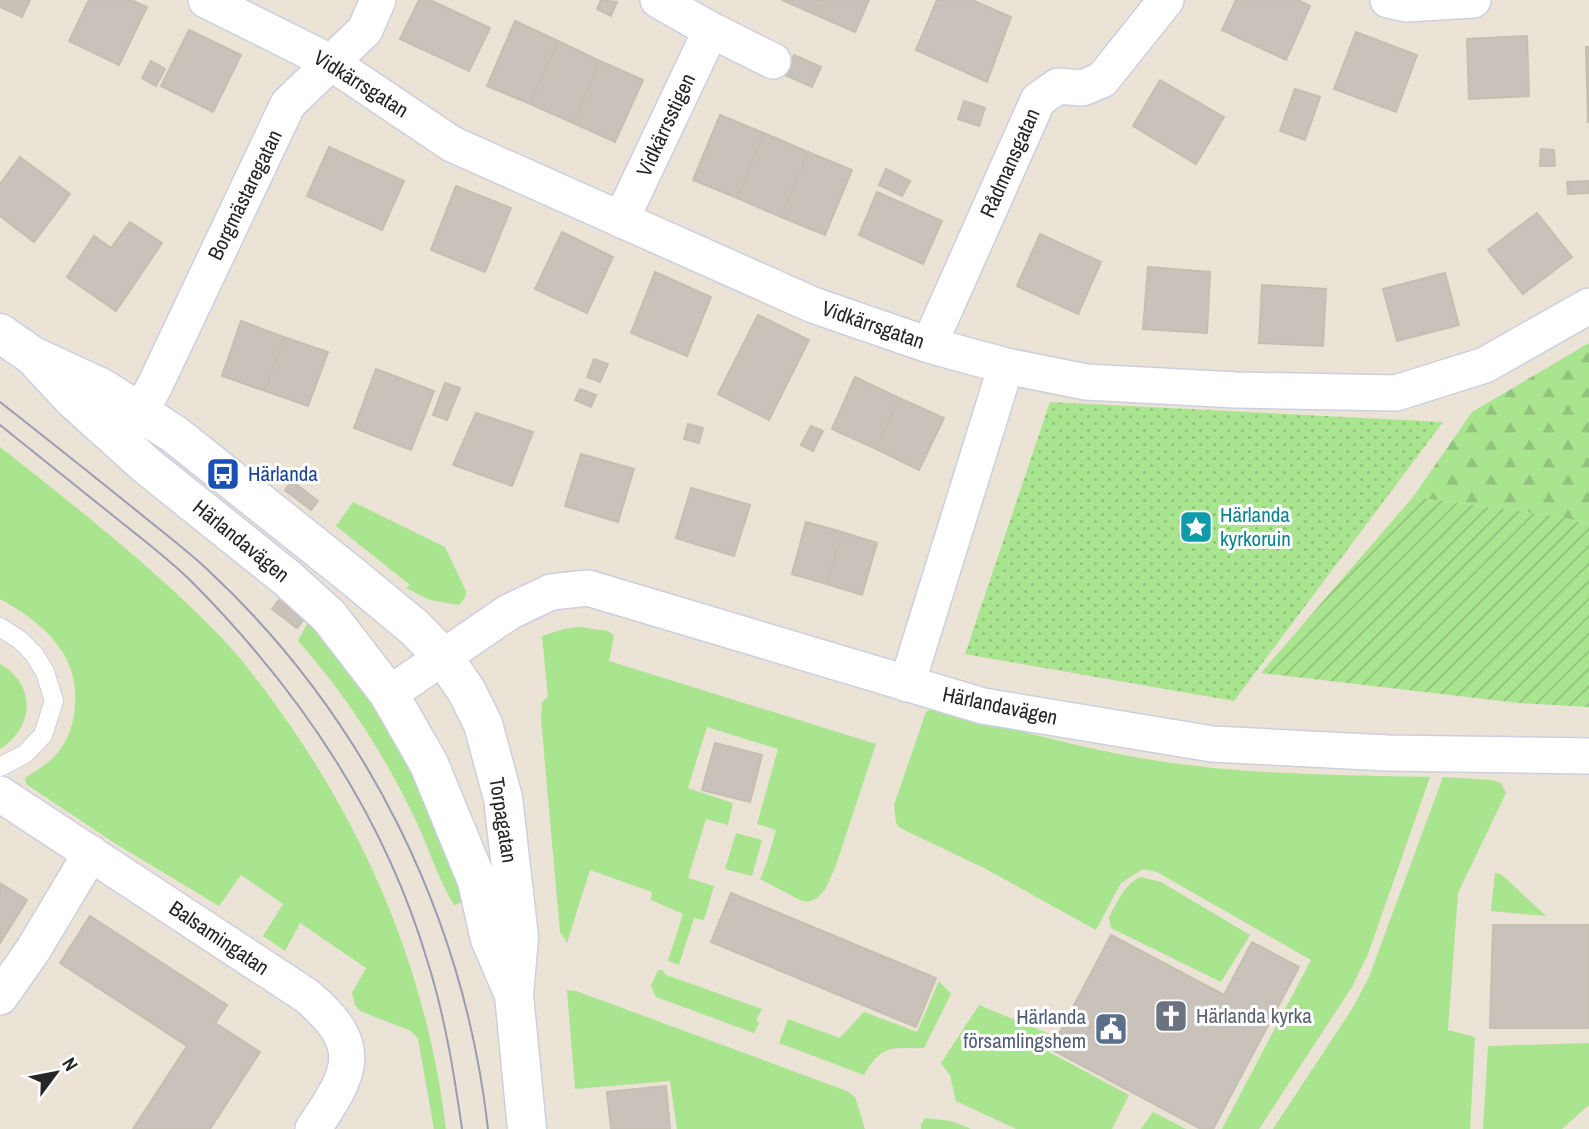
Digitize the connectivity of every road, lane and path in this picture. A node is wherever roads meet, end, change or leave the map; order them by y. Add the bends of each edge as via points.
1 (206, 0) edge
2 (378, 0) edge
3 (658, 0) edge
4 (1166, 0) edge
5 (1388, 0) edge
6 (1474, 0) edge
7 (711, 30) junction
8 (774, 61) dead end
9 (330, 62) junction
10 (621, 220) junction
11 (1589, 306) edge
12 (0, 333) edge
13 (929, 345) junction
14 (33, 356) junction
15 (1006, 366) junction
16 (141, 411) junction
17 (0, 627) edge
18 (443, 657) junction
19 (907, 684) junction
20 (389, 694) junction
21 (1589, 756) edge
22 (0, 767) edge
23 (0, 794) edge
24 (91, 853) junction
25 (514, 995) junction
26 (0, 997) edge
27 (313, 1129) edge
28 (527, 1129) edge

1 - 9 street, Vidkärrsgatan
2 - 9 street, Borgmästaregatan via 365,30
3 - 7 street
4 - 13 street, Rådmansgatan via 1102,80 1083,88 1058,86 1038,100
5 - 6 street via 1406,4
7 - 8 street
7 - 10 street, Vidkärrsstigen
9 - 10 street, Vidkärrsgatan via 452,144
9 - 16 street, Borgmästaregatan via 288,104
10 - 13 street, Vidkärrsgatan via 813,305
11 - 15 street, Vidkärrsgatan via 1485,365 1396,393 1086,382
12 - 14 street, Härlandavägen
13 - 15 street, Vidkärrsgatan
14 - 16 street, Härlandavägen
14 - 20 street, Härlandavägen via 128,449 329,616
15 - 19 street
16 - 18 street, Härlandavägen via 351,575
17 - 22 lane via 34,654 54,701 43,735 25,754
18 - 19 street, Härlandavägen via 530,601 551,592 588,588
18 - 20 street, Härlandavägen
18 - 25 street, Torpagatan via 483,724 503,798 519,937
19 - 21 street, Härlandavägen via 982,706 1212,744
20 - 25 street, Torpagatan via 450,812 477,881 489,939
23 - 24 street, Balsamingatan
24 - 26 street
24 - 27 street, Balsamingatan via 330,1015 347,1053 345,1073
25 - 28 street, Torpagatan

